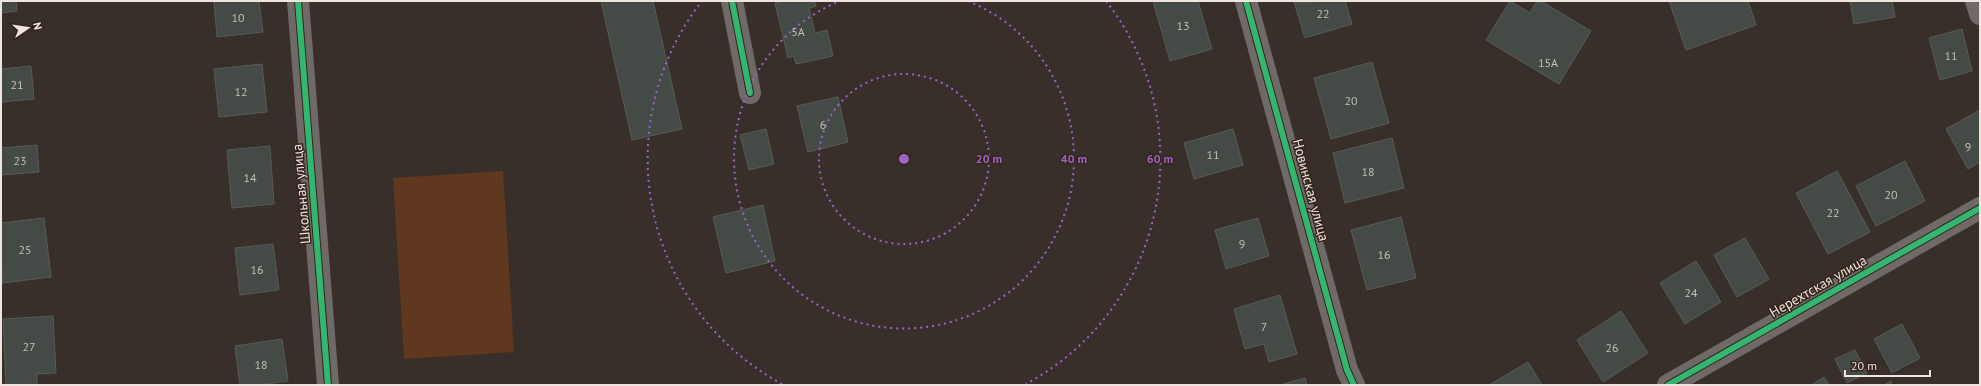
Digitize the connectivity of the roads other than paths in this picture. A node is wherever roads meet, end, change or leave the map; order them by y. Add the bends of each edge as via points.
1 (298, 1) edge
2 (732, 1) edge
3 (1246, 1) edge
4 (1976, 1) edge
5 (1980, 14) edge
6 (750, 93) dead end
7 (1980, 208) edge
8 (328, 385) edge
9 (1354, 385) edge
10 (1668, 385) edge

1 - 8 street, Школьная улица
2 - 6 street
3 - 9 street, Новинская улица via 1347,370
4 - 5 street
7 - 10 street, Нерехтская улица

